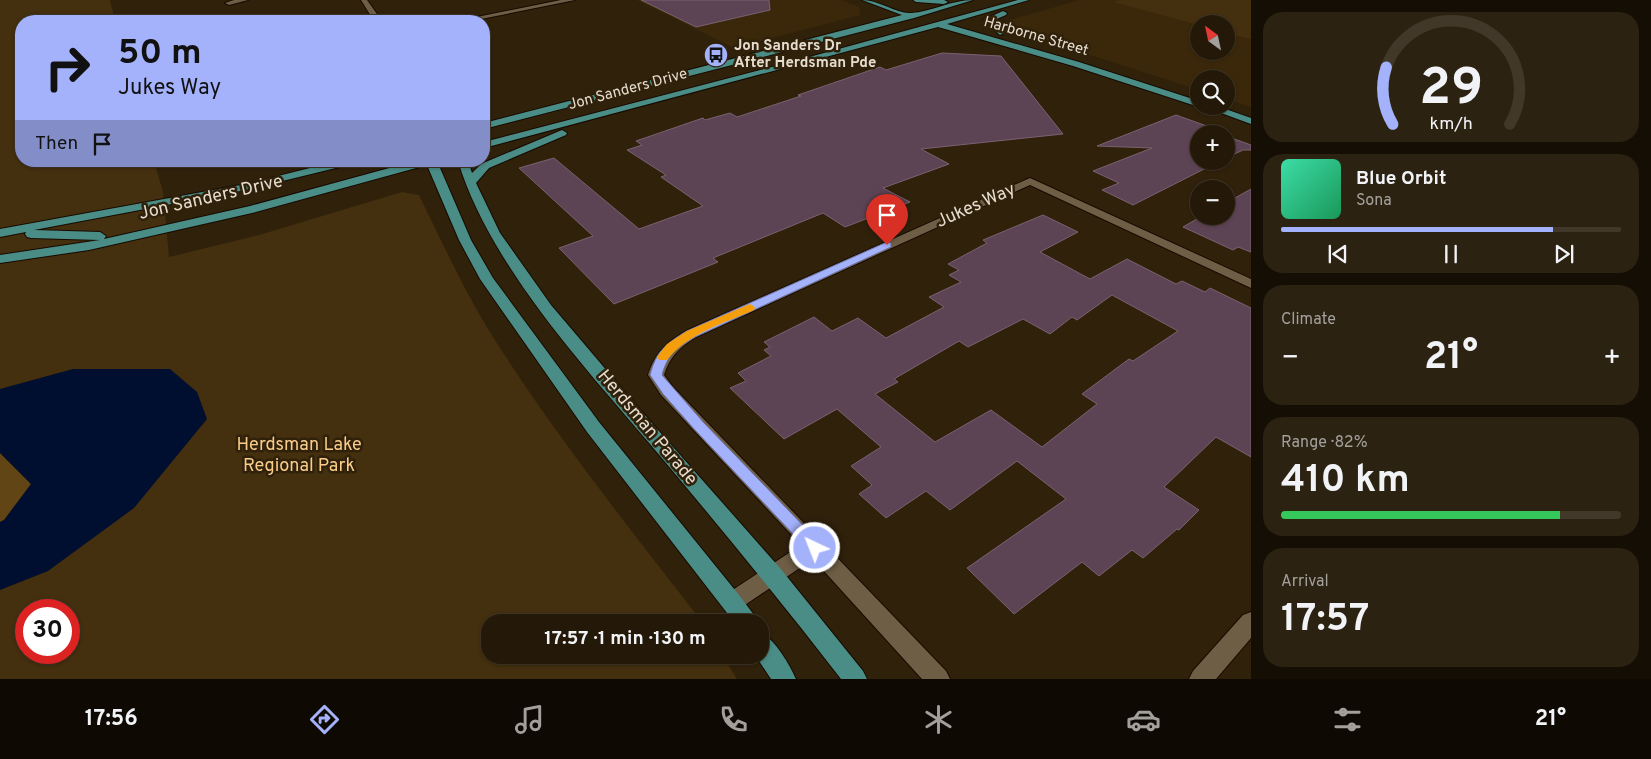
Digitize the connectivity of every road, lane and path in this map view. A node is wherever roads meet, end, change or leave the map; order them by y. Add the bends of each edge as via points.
1 (245, 0) edge
2 (364, 0) edge
3 (572, 0) edge
4 (865, 0) edge
5 (969, 0) edge
6 (1023, 1) edge
7 (229, 3) dead end
8 (914, 3) edge
9 (928, 11) junction
10 (374, 15) edge
11 (490, 16) edge
12 (911, 16) junction
13 (955, 20) junction
14 (938, 24) junction
15 (1000, 33) junction
16 (1190, 93) edge
17 (1190, 101) edge
18 (1235, 108) edge
19 (616, 110) junction
20 (1251, 113) edge
21 (1233, 115) edge
22 (1251, 121) edge
23 (490, 124) edge
24 (490, 143) edge
25 (490, 163) edge
26 (327, 167) edge
27 (407, 167) edge
28 (432, 167) edge
29 (465, 167) edge
30 (484, 167) edge
31 (470, 183) junction
32 (166, 228) junction
33 (3, 233) edge
34 (0, 260) edge
35 (1251, 284) edge
36 (815, 548) junction
37 (773, 575) junction
38 (732, 602) junction
39 (740, 614) edge
40 (1251, 622) edge
41 (769, 656) edge
42 (784, 679) edge
43 (855, 679) edge
44 (938, 679) edge
45 (1201, 679) edge

1 - 7 street
2 - 10 street
3 - 11 street
4 - 12 main road, Harborne Street
5 - 8 main road
5 - 9 main road, Jon Sanders Drive
6 - 13 main road, Jon Sanders Drive
6 - 15 main road via 1012,10 987,20
8 - 9 main road, Harborne Street
9 - 12 main road, Jon Sanders Drive
9 - 13 main road, Harborne Street
12 - 14 main road, Harborne Street
12 - 23 main road, Jon Sanders Drive
13 - 14 main road, Jon Sanders Drive
13 - 15 main road, Harborne Street
14 - 17 main road, Harborne Street
14 - 19 main road, Jon Sanders Drive
15 - 16 main road, Harborne Street
18 - 20 main road
19 - 24 main road, Jon Sanders Drive
19 - 25 main road
21 - 22 main road
26 - 33 main road, Jon Sanders Drive via 237,189
27 - 32 main road, Jon Sanders Drive via 252,209
28 - 38 main road via 465,240 498,295 593,427
29 - 31 main road, Herdsman Parade
30 - 31 main road
31 - 37 main road, Herdsman Parade via 494,233 546,308
32 - 33 main road via 91,237
32 - 34 main road, Jon Sanders Drive via 89,246
35 - 36 street, Jukes Way via 1030,181 691,334 671,346 660,360 656,375
36 - 37 street
36 - 44 street
37 - 38 street
37 - 43 main road, Herdsman Parade
38 - 39 main road
40 - 45 street
41 - 42 main road

